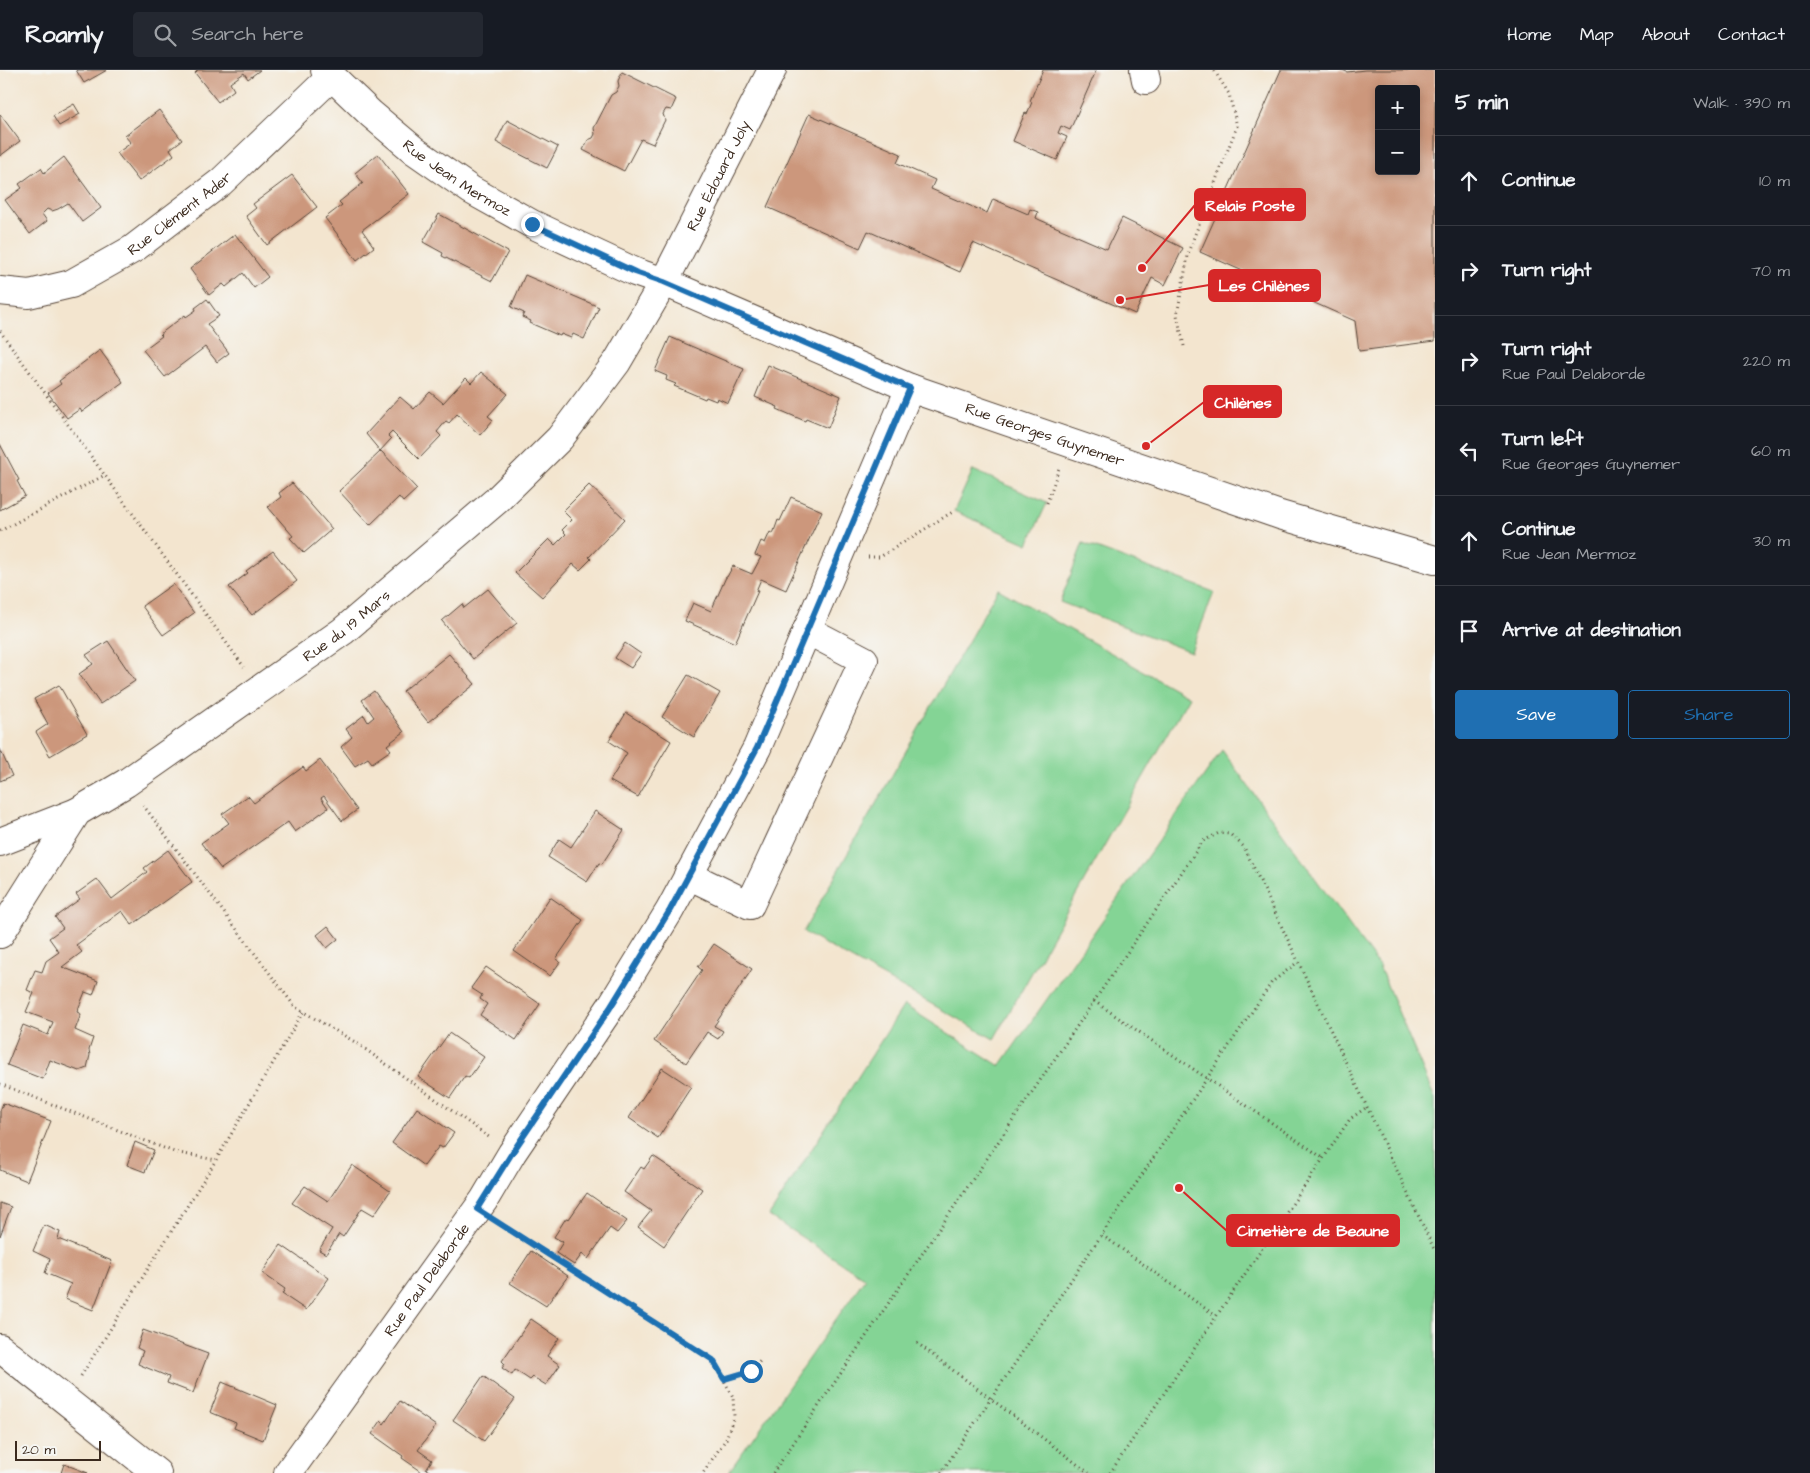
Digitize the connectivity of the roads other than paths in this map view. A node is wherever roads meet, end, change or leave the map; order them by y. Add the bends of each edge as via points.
1 (772, 70) edge
2 (328, 74) edge
3 (664, 282) junction
4 (0, 291) edge
5 (910, 388) junction
6 (1435, 560) edge
7 (807, 630) junction
8 (77, 812) junction
9 (0, 842) edge
10 (688, 875) junction
11 (0, 934) edge
12 (0, 1348) edge
13 (157, 1473) edge
14 (288, 1473) edge

1 - 3 street, Rue Édouard Joly
2 - 3 street, Rue Jean Mermoz via 415,151 471,190 532,224 635,272
2 - 4 street, Rue Clément Ader via 221,182 133,249 71,284 29,294
3 - 5 street, Rue Georges Guynemer
3 - 8 street, Rue du 19 Mars via 618,362 560,438 497,500 343,631 126,783
5 - 6 street, Rue Georges Guynemer via 1280,515
5 - 7 street, Rue Paul Delaborde
7 - 10 street, Rue Paul Delaborde via 757,748
7 - 10 street via 864,660 750,905
8 - 9 street
8 - 11 street, Rue du 19 Mars
10 - 14 street, Rue Paul Delaborde via 610,1008 477,1209
12 - 13 street

